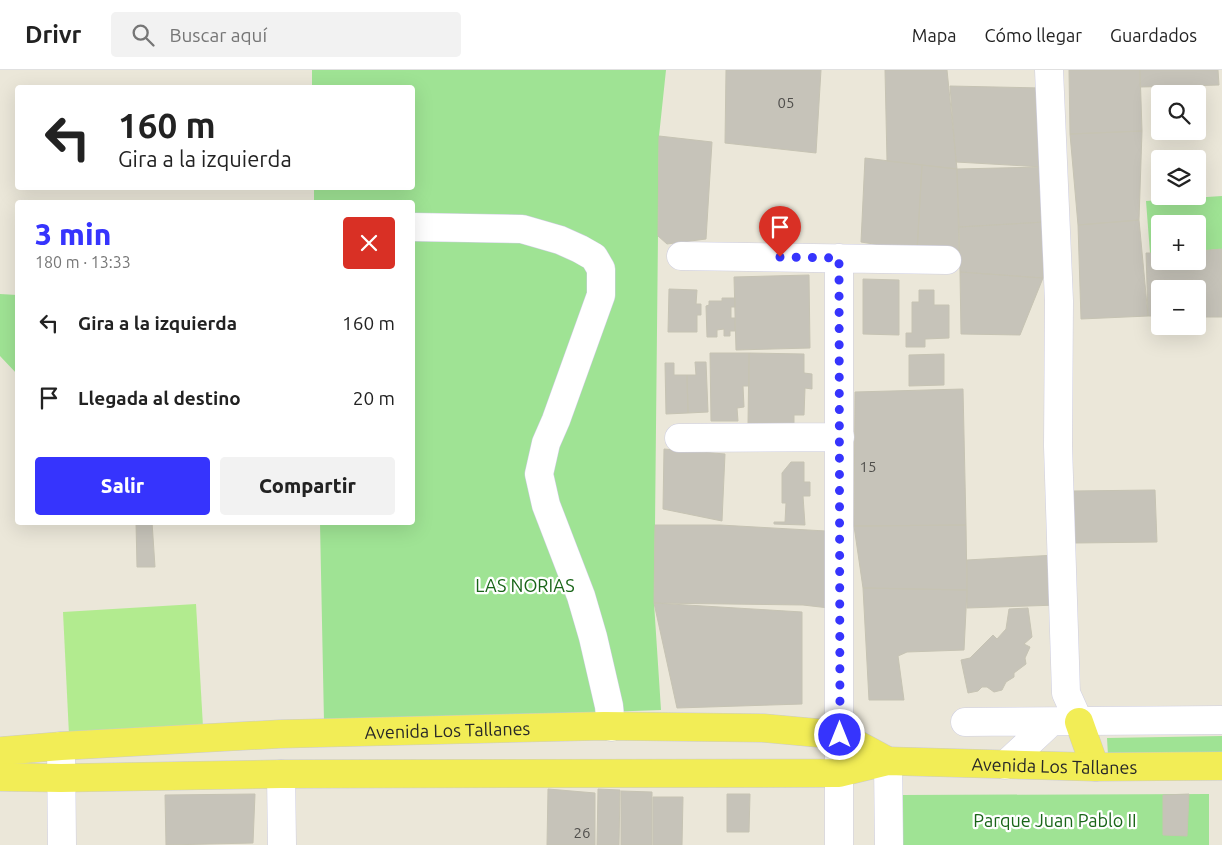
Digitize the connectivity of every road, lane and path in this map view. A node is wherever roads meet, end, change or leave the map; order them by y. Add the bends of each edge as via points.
1 (1049, 70) edge
2 (415, 227) edge
3 (681, 256) dead end
4 (839, 258) junction
5 (947, 260) dead end
6 (840, 437) junction
7 (679, 438) dead end
8 (1222, 720) edge
9 (965, 722) dead end
10 (1051, 722) junction
11 (1080, 722) junction
12 (611, 727) junction
13 (840, 735) junction
14 (61, 746) junction
15 (0, 751) edge
16 (888, 761) junction
17 (1005, 765) junction
18 (1222, 766) edge
19 (1095, 767) junction
20 (839, 773) junction
21 (281, 774) junction
22 (0, 778) edge
23 (61, 778) junction
24 (62, 845) edge
25 (282, 845) edge
26 (839, 845) edge
27 (889, 845) edge

1 - 11 street via 1059,301 1058,446 1066,693
2 - 12 street via 522,229 580,249 594,257 601,269 601,295 546,443 539,474 546,505 593,637
3 - 4 street
4 - 5 street
4 - 6 street
6 - 7 street
6 - 13 street
8 - 11 street
9 - 10 street
10 - 11 street
10 - 17 street
11 - 19 main road
12 - 13 main road, Avenida Los Tallanes via 763,728
12 - 14 main road, Avenida Los Tallanes via 280,734
13 - 16 main road, Avenida Los Tallanes
13 - 20 street
14 - 15 main road, Avenida Los Tallanes
14 - 23 street
16 - 17 main road, Avenida Los Tallanes
16 - 20 main road, Avenida Los Tallanes
16 - 27 street
17 - 19 main road, Avenida Los Tallanes
18 - 19 main road, Avenida Los Tallanes
20 - 21 main road, Avenida Los Tallanes
20 - 26 street
21 - 23 main road, Avenida Los Tallanes
21 - 25 street
22 - 23 main road, Avenida Los Tallanes
23 - 24 street

